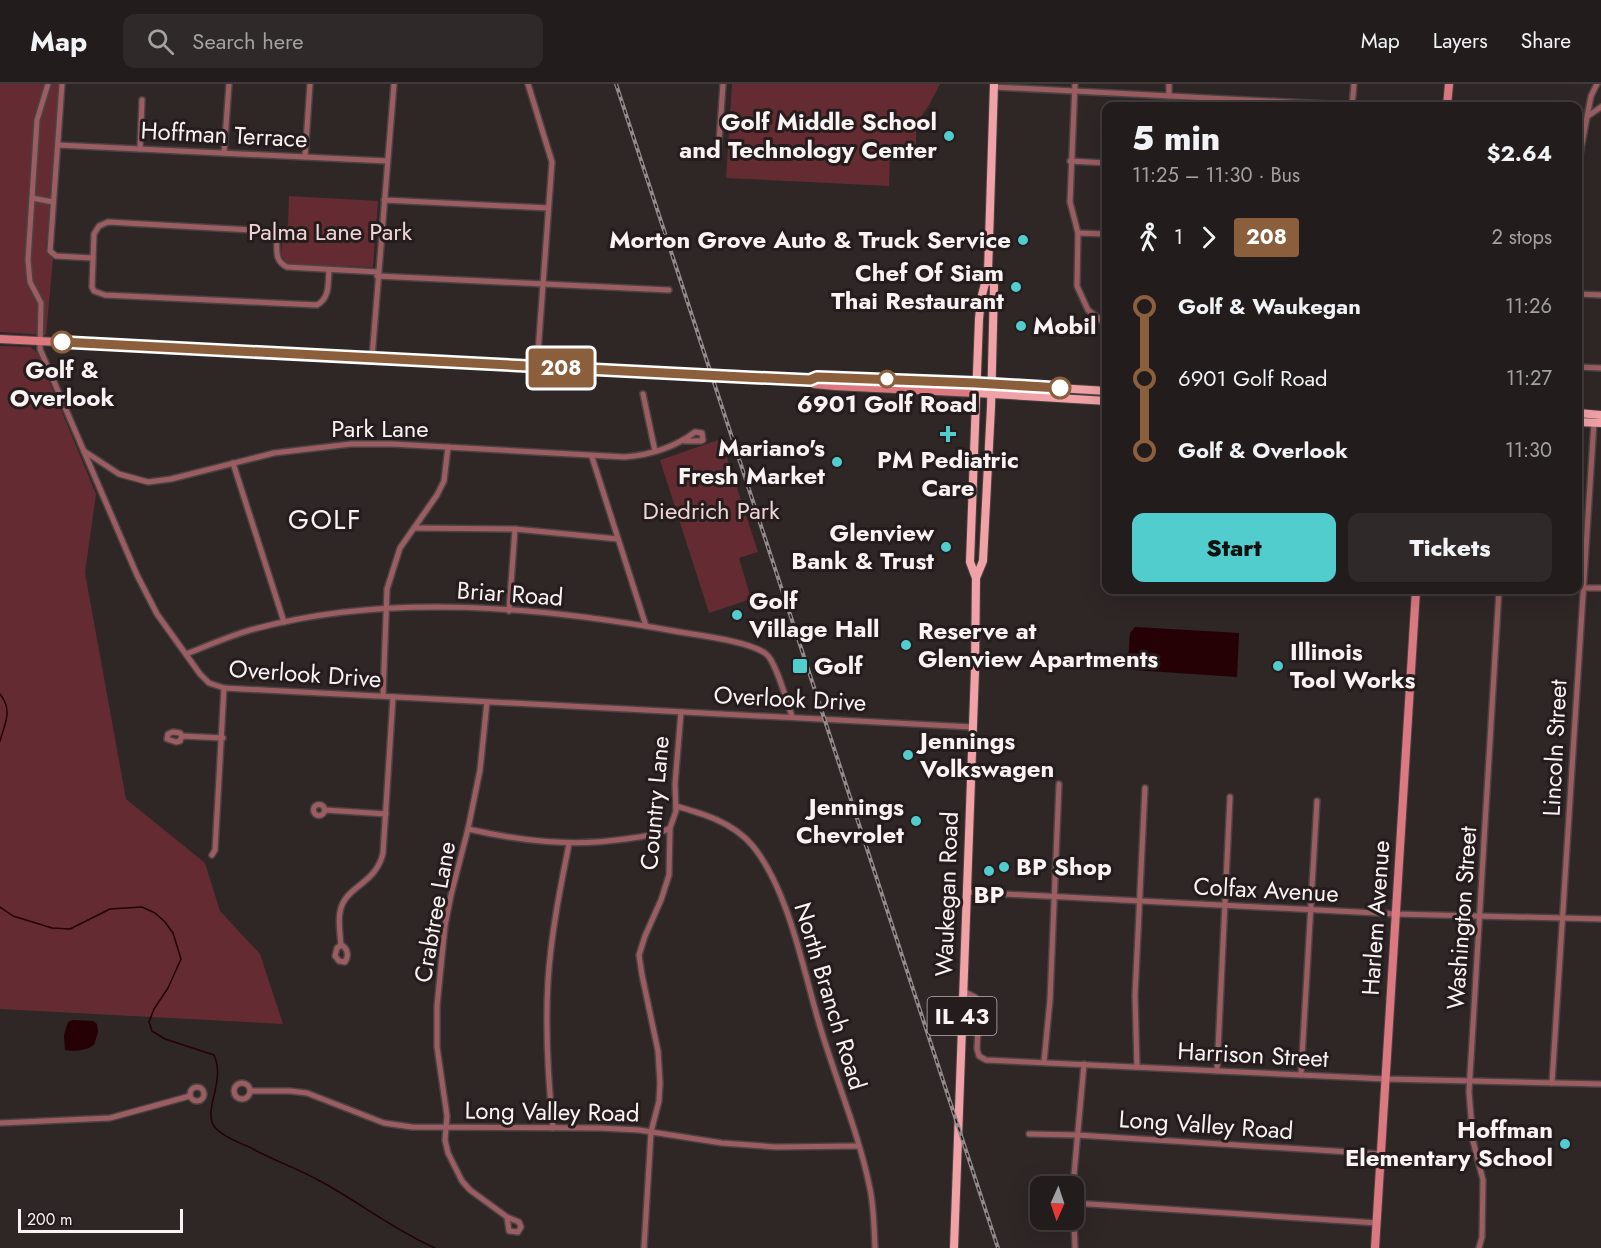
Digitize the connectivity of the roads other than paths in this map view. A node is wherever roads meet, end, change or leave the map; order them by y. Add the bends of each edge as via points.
1 (48, 84) edge
2 (62, 84) edge
3 (229, 84) edge
4 (310, 84) edge
5 (394, 84) edge
6 (528, 84) edge
7 (723, 84) edge
8 (1075, 84) edge
9 (1169, 84) edge
10 (1354, 84) edge
11 (1449, 84) edge
12 (1597, 84) edge
13 (994, 86) edge
14 (1075, 92) junction
15 (1169, 96) junction
16 (142, 100) dead end
17 (1279, 102) edge
18 (1352, 102) edge
19 (1447, 102) edge
20 (1601, 107) edge
21 (1588, 116) junction
22 (1582, 137) edge
23 (58, 145) junction
24 (140, 149) junction
25 (224, 153) junction
26 (305, 157) junction
27 (718, 157) dead end
28 (387, 161) junction
29 (1070, 161) junction
30 (1102, 163) edge
31 (32, 198) junction
32 (384, 200) junction
33 (53, 202) junction
34 (548, 208) junction
35 (1078, 233) junction
36 (1102, 234) edge
37 (93, 258) junction
38 (329, 270) junction
39 (988, 272) junction
40 (378, 274) junction
41 (543, 286) junction
42 (669, 290) dead end
43 (1582, 294) edge
44 (1601, 295) edge
45 (1102, 321) edge
46 (0, 339) edge
47 (40, 341) junction
48 (372, 358) junction
49 (537, 366) junction
50 (1582, 367) edge
51 (1601, 368) edge
52 (810, 380) junction
53 (976, 383) junction
54 (991, 384) junction
55 (1102, 391) edge
56 (976, 393) junction
57 (643, 394) dead end
58 (991, 394) junction
59 (1102, 401) edge
60 (1582, 415) edge
61 (1598, 419) edge
62 (1582, 421) edge
63 (685, 441) dead end
64 (448, 447) junction
65 (84, 451) junction
66 (655, 451) junction
67 (592, 457) junction
68 (233, 463) junction
69 (414, 528) junction
70 (515, 529) junction
71 (618, 539) junction
72 (1582, 569) edge
73 (976, 578) junction
74 (1582, 588) edge
75 (1601, 588) edge
76 (1416, 594) edge
77 (1499, 594) edge
78 (1580, 594) edge
79 (386, 609) junction
80 (509, 611) junction
81 (284, 622) junction
82 (646, 626) junction
83 (186, 654) junction
84 (225, 688) junction
85 (383, 696) junction
86 (393, 697) junction
87 (487, 702) junction
88 (681, 712) junction
89 (792, 716) junction
90 (972, 727) junction
91 (182, 736) dead end
92 (223, 738) junction
93 (1059, 784) dead end
94 (1145, 788) dead end
95 (1230, 797) dead end
96 (1317, 801) dead end
97 (676, 806) junction
98 (325, 810) dead end
99 (386, 814) junction
100 (670, 828) junction
101 (468, 829) junction
102 (569, 844) junction
103 (212, 855) dead end
104 (966, 892) junction
105 (1054, 897) junction
106 (1139, 902) junction
107 (1225, 906) junction
108 (1310, 910) junction
109 (1396, 914) junction
110 (1480, 916) junction
111 (1563, 918) junction
112 (1601, 919) edge
113 (341, 945) dead end
114 (963, 992) junction
115 (1044, 1062) junction
116 (1084, 1064) junction
117 (1137, 1067) junction
118 (1217, 1071) junction
119 (1301, 1075) junction
120 (1386, 1079) junction
121 (1470, 1081) junction
122 (1552, 1083) junction
123 (1601, 1084) edge
124 (251, 1091) dead end
125 (190, 1096) dead end
126 (0, 1123) edge
127 (447, 1128) junction
128 (553, 1128) junction
129 (651, 1132) junction
130 (1029, 1134) dead end
131 (1077, 1135) junction
132 (858, 1146) junction
133 (1381, 1154) junction
134 (1075, 1176) edge
135 (1084, 1204) edge
136 (507, 1217) dead end
137 (1377, 1223) junction
138 (1074, 1230) edge
139 (644, 1248) edge
140 (875, 1248) edge
141 (954, 1248) edge
142 (1075, 1248) edge
143 (1375, 1248) edge
144 (1479, 1248) edge

1 - 31 street, Overlook Drive via 37,120
2 - 23 street
3 - 25 street
4 - 26 street
5 - 28 street
6 - 34 street via 552,162
7 - 27 street
8 - 14 street
9 - 15 street
10 - 18 street
11 - 19 main road
12 - 21 street
13 - 14 street
13 - 39 main road, IL 43
14 - 15 street
14 - 29 street
15 - 17 street
16 - 24 street
20 - 21 street
21 - 22 street
23 - 24 street, Hoffman Terrace
23 - 33 street
24 - 25 street, Hoffman Terrace
25 - 26 street, Hoffman Terrace
26 - 28 street, Hoffman Terrace
28 - 32 street
29 - 30 street
29 - 35 street via 1070,202
31 - 33 street
31 - 47 street, Overlook Drive via 28,272 41,303
32 - 34 street
32 - 40 street
33 - 37 street via 51,253
34 - 41 street
35 - 36 street
35 - 45 street via 1077,286 1088,310
37 - 38 street via 96,230 108,222 264,230 276,235 276,255 282,265
37 - 38 street via 92,286 105,295 317,305 326,296
38 - 40 street
39 - 53 main road, IL 43 via 981,299
39 - 54 main road, IL 43 via 994,286
40 - 41 street
40 - 48 street
41 - 42 street
41 - 49 street
43 - 44 street
46 - 47 main road
47 - 48 main road
47 - 65 street, Overlook Drive
48 - 49 main road
49 - 52 main road
50 - 51 street
52 - 53 main road via 817,377
52 - 56 main road via 814,384
53 - 54 main road
53 - 56 main road, Waukegan Road / IL 43
54 - 55 main road
54 - 58 main road, Waukegan Road / IL 43
56 - 58 main road
56 - 73 main road, Waukegan Road / IL 43 via 970,562
57 - 66 street
58 - 59 main road
58 - 73 main road, Waukegan Road / IL 43 via 983,561
60 - 61 main road
61 - 62 main road
61 - 72 street, Lincoln Street
63 - 66 street, Park Lane
64 - 67 street, Park Lane
64 - 68 street, Park Lane via 326,446
64 - 69 street via 444,481
65 - 68 street, Park Lane via 119,474 148,482
65 - 83 street, Overlook Drive via 147,596
66 - 67 street, Park Lane via 636,456
67 - 71 street
68 - 81 street
69 - 70 street
69 - 79 street via 393,564
70 - 71 street
70 - 80 street
71 - 82 street
73 - 90 main road, Waukegan Road / IL 43
74 - 75 street
76 - 109 main road, Harlem Avenue
77 - 110 street, Washington Street
78 - 111 street, Lincoln Street
79 - 80 street, Briar Road
79 - 81 street, Briar Road
79 - 85 street
80 - 82 street, Briar Road
81 - 83 street, Briar Road via 228,637
82 - 89 street, Briar Road via 765,652
83 - 84 street, Overlook Drive via 209,683
84 - 85 street, Overlook Drive
84 - 92 street
85 - 86 street, Overlook Drive
86 - 87 street, Overlook Drive
86 - 99 street
87 - 88 street, Overlook Drive
87 - 101 street, Crabtree Lane via 480,770
88 - 89 street, Overlook Drive
88 - 97 street, Country Lane
89 - 90 street, Overlook Drive
90 - 104 main road, Waukegan Road / IL 43
91 - 92 street
92 - 103 street
93 - 105 street
94 - 106 street
95 - 107 street
96 - 108 street
97 - 100 street, Country Lane
97 - 132 street, North Branch Road via 703,813 737,830 765,864 791,927
98 - 99 street
99 - 113 street via 379,867 342,905
100 - 102 street via 637,837
100 - 129 street, Country Lane via 669,875 639,955 660,1068 659,1101
101 - 102 street
101 - 127 street, Crabtree Lane via 450,895 437,1006 437,1047
102 - 128 street via 552,933 548,981 547,1055
104 - 105 street, Colfax Avenue
104 - 114 main road, Waukegan Road / IL 43
105 - 106 street, Colfax Avenue
105 - 115 street
106 - 107 street, Colfax Avenue
106 - 117 street via 1134,1009
107 - 108 street, Colfax Avenue
107 - 118 street
108 - 109 street, Colfax Avenue
108 - 119 street
109 - 110 street, Colfax Avenue
109 - 120 main road, Harlem Avenue
110 - 111 street, Colfax Avenue
110 - 121 street, Washington Street
111 - 112 street, Colfax Avenue
111 - 122 street, Lincoln Street
114 - 115 street, Harrison Street via 979,1003 979,1056
114 - 141 main road, Waukegan Road / IL 43
115 - 116 street, Harrison Street
116 - 117 street, Harrison Street
116 - 131 street
117 - 118 street, Harrison Street
118 - 119 street, Harrison Street
119 - 120 street, Harrison Street
120 - 121 street, Harrison Street
120 - 133 main road, Harlem Avenue
121 - 122 street, Harrison Street
121 - 144 street, Washington Street via 1469,1112 1483,1180
122 - 123 street, Harrison Street
124 - 127 street, Long Valley Road via 300,1092 384,1123
125 - 126 street via 110,1118
127 - 128 street, Long Valley Road
127 - 136 street, Crabtree Lane via 446,1146 462,1181
128 - 129 street, Long Valley Road
129 - 132 street, Long Valley Road via 776,1148
129 - 139 street, Country Lane
130 - 131 street, Long Valley Road
131 - 133 street, Long Valley Road
131 - 134 street
132 - 140 street, North Branch Road via 870,1191
133 - 137 main road, Harlem Avenue
135 - 137 street
137 - 143 main road, Harlem Avenue
138 - 142 street

